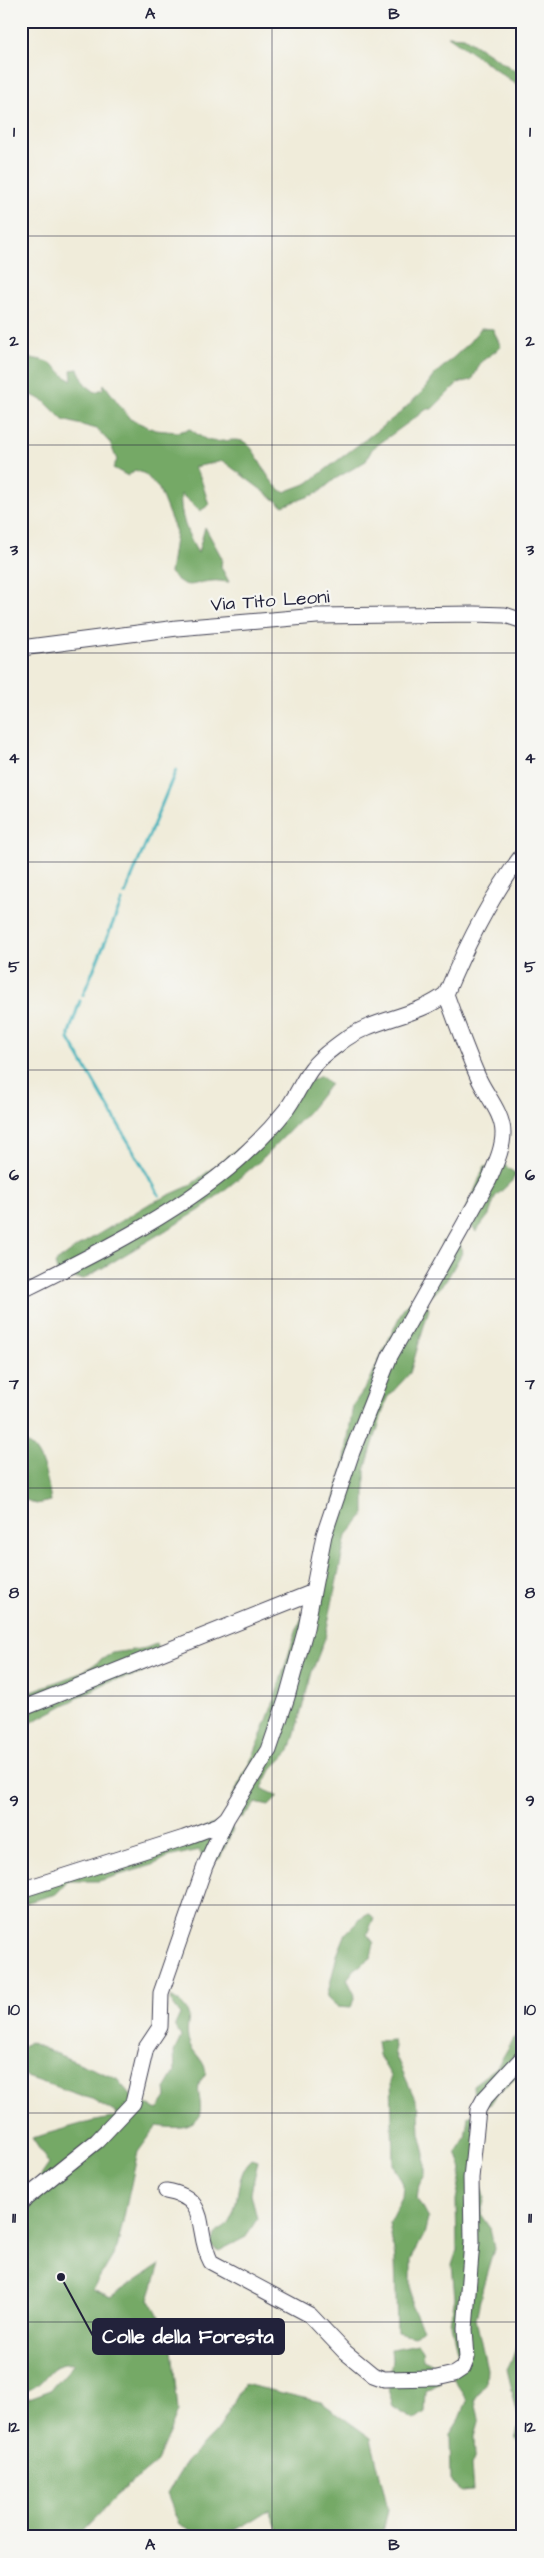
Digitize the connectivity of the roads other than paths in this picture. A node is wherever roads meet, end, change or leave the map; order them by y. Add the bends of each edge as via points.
1 (523, 621) edge
2 (21, 648) edge
3 (523, 854) edge
4 (446, 994) junction
5 (21, 1290) edge
6 (311, 1593) junction
7 (21, 1709) edge
8 (227, 1818) junction
9 (21, 1890) edge
10 (523, 2057) edge
11 (166, 2191) dead end
12 (21, 2204) edge

1 - 2 street, Via Tito Leoni via 505,614 317,616 177,628
3 - 4 street via 495,896
4 - 5 street via 424,1009 368,1025 352,1034 312,1067 271,1128 225,1170 133,1232
4 - 6 street via 479,1080 503,1130 501,1147 489,1180 390,1356 327,1526
6 - 7 street
6 - 8 street via 306,1628 288,1697 269,1750
8 - 9 street via 184,1838
8 - 12 street via 179,1937 161,1993 160,2027 146,2048 133,2103 97,2141
10 - 11 street via 484,2099 478,2110 471,2178 472,2242 465,2329 467,2358 463,2368 454,2374 437,2378 384,2379 367,2372 310,2315 211,2262 206,2253 197,2209 182,2193

